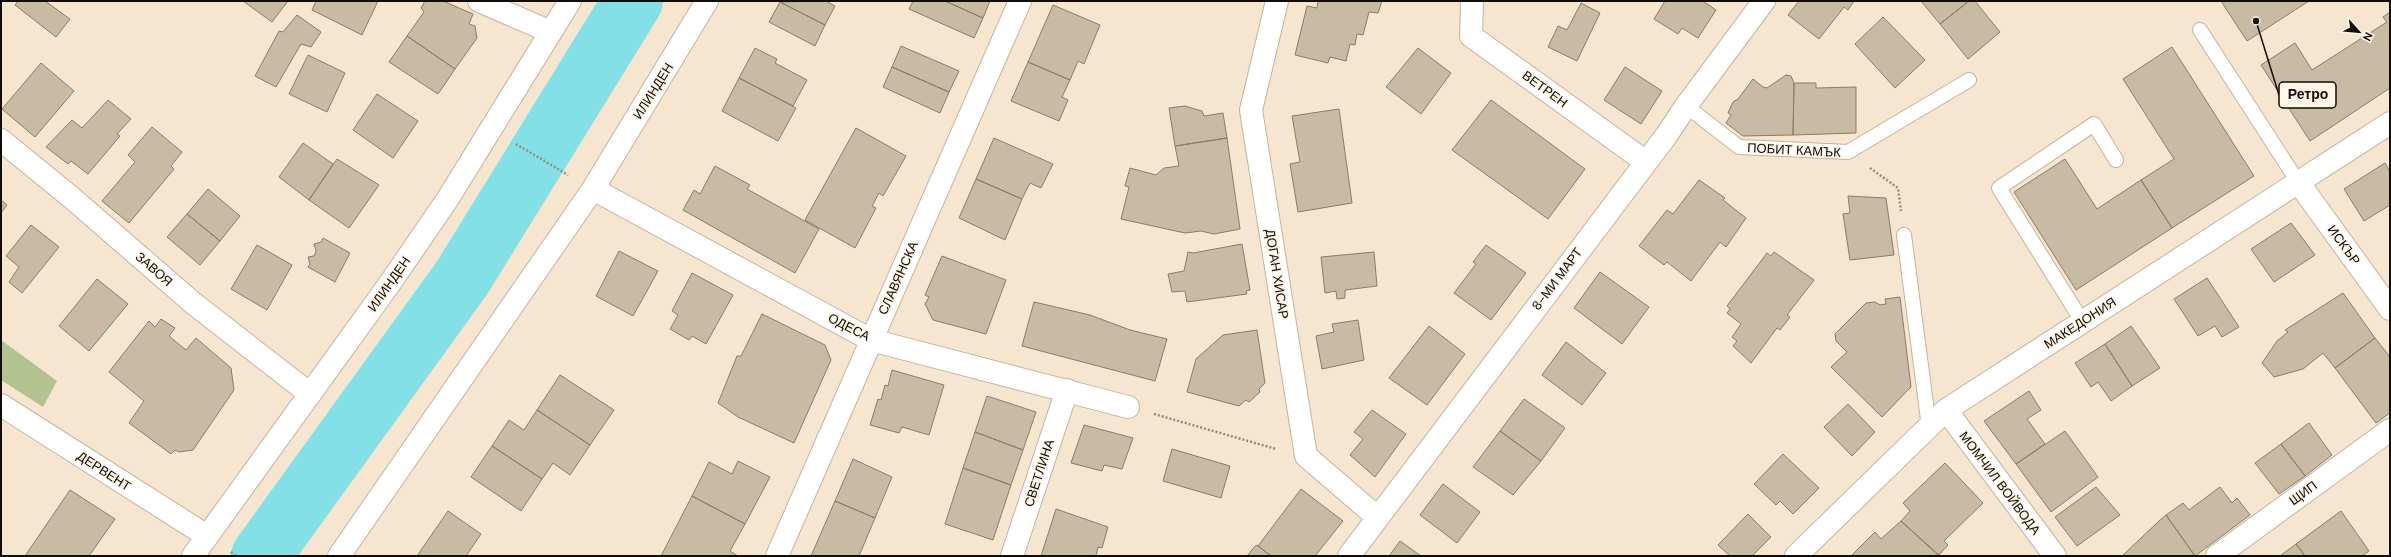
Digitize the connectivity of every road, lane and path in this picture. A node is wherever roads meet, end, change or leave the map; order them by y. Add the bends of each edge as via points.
1 (479, 1) edge
2 (570, 1) edge
3 (707, 1) edge
4 (1020, 1) edge
5 (1277, 1) edge
6 (1472, 1) edge
7 (1764, 1) edge
8 (2200, 30) dead end
9 (551, 32) junction
10 (1969, 80) dead end
11 (1686, 106) junction
12 (2390, 123) edge
13 (1, 140) edge
14 (523, 148) dead end
15 (1848, 152) junction
16 (2116, 160) dead end
17 (1646, 162) junction
18 (551, 165) dead end
19 (2298, 182) junction
20 (593, 189) junction
21 (1904, 235) joint
22 (2390, 309) edge
23 (2082, 321) junction
24 (871, 340) junction
25 (1067, 390) junction
26 (310, 394) junction
27 (1, 405) edge
28 (1128, 407) joint
29 (1946, 410) junction
30 (1929, 427) junction
31 (2390, 430) edge
32 (1306, 456) junction
33 (1377, 517) junction
34 (207, 536) junction
35 (193, 556) edge
36 (339, 556) edge
37 (777, 556) edge
38 (1012, 556) edge
39 (1349, 556) edge
40 (1796, 556) edge
41 (2055, 556) edge
42 (2217, 556) edge

1 - 9 street
2 - 9 street, ИЛИНДЕН
3 - 20 street, ИЛИНДЕН
4 - 24 street, СЛАВЯНСКА
5 - 32 street, ДОГАН ХИСАР via 1251,110
6 - 17 street, ВЕТРЕН via 1471,36
7 - 11 street, 8-МИ МАРТ
8 - 19 lane
9 - 26 street, ИЛИНДЕН via 447,200
10 - 15 lane, ПОБИТ КАМЪК
11 - 15 lane, ПОБИТ КАМЪК via 1739,147
11 - 17 street, 8-МИ МАРТ
12 - 19 street, МАКЕДОНИЯ
13 - 26 street, ЗАВОЯ via 193,303
14 - 18 path
15 - 21 path via 1898,188
16 - 23 lane via 2094,124 1999,188
17 - 33 street, 8-МИ МАРТ
19 - 22 street, ИСКЪР
19 - 23 street, МАКЕДОНИЯ
20 - 24 street, ОДЕСА
20 - 36 street, ИЛИНДЕН
21 - 30 lane
23 - 29 street, МАКЕДОНИЯ
24 - 25 street, ОДЕСА
24 - 37 street, СЛАВЯНСКА
25 - 28 street, ОДЕСА
25 - 38 street, СВЕТЛИНА
26 - 34 street, ИЛИНДЕН
27 - 34 street, ДЕРВЕНТ
28 - 32 path
29 - 30 street, МАКЕДОНИЯ
29 - 41 street, МОМЧИЛ ВОЙВОДА
30 - 40 street, МАКЕДОНИЯ
31 - 42 street, ЩИП
32 - 33 street
33 - 39 street, 8-МИ МАРТ
34 - 35 street, ИЛИНДЕН

